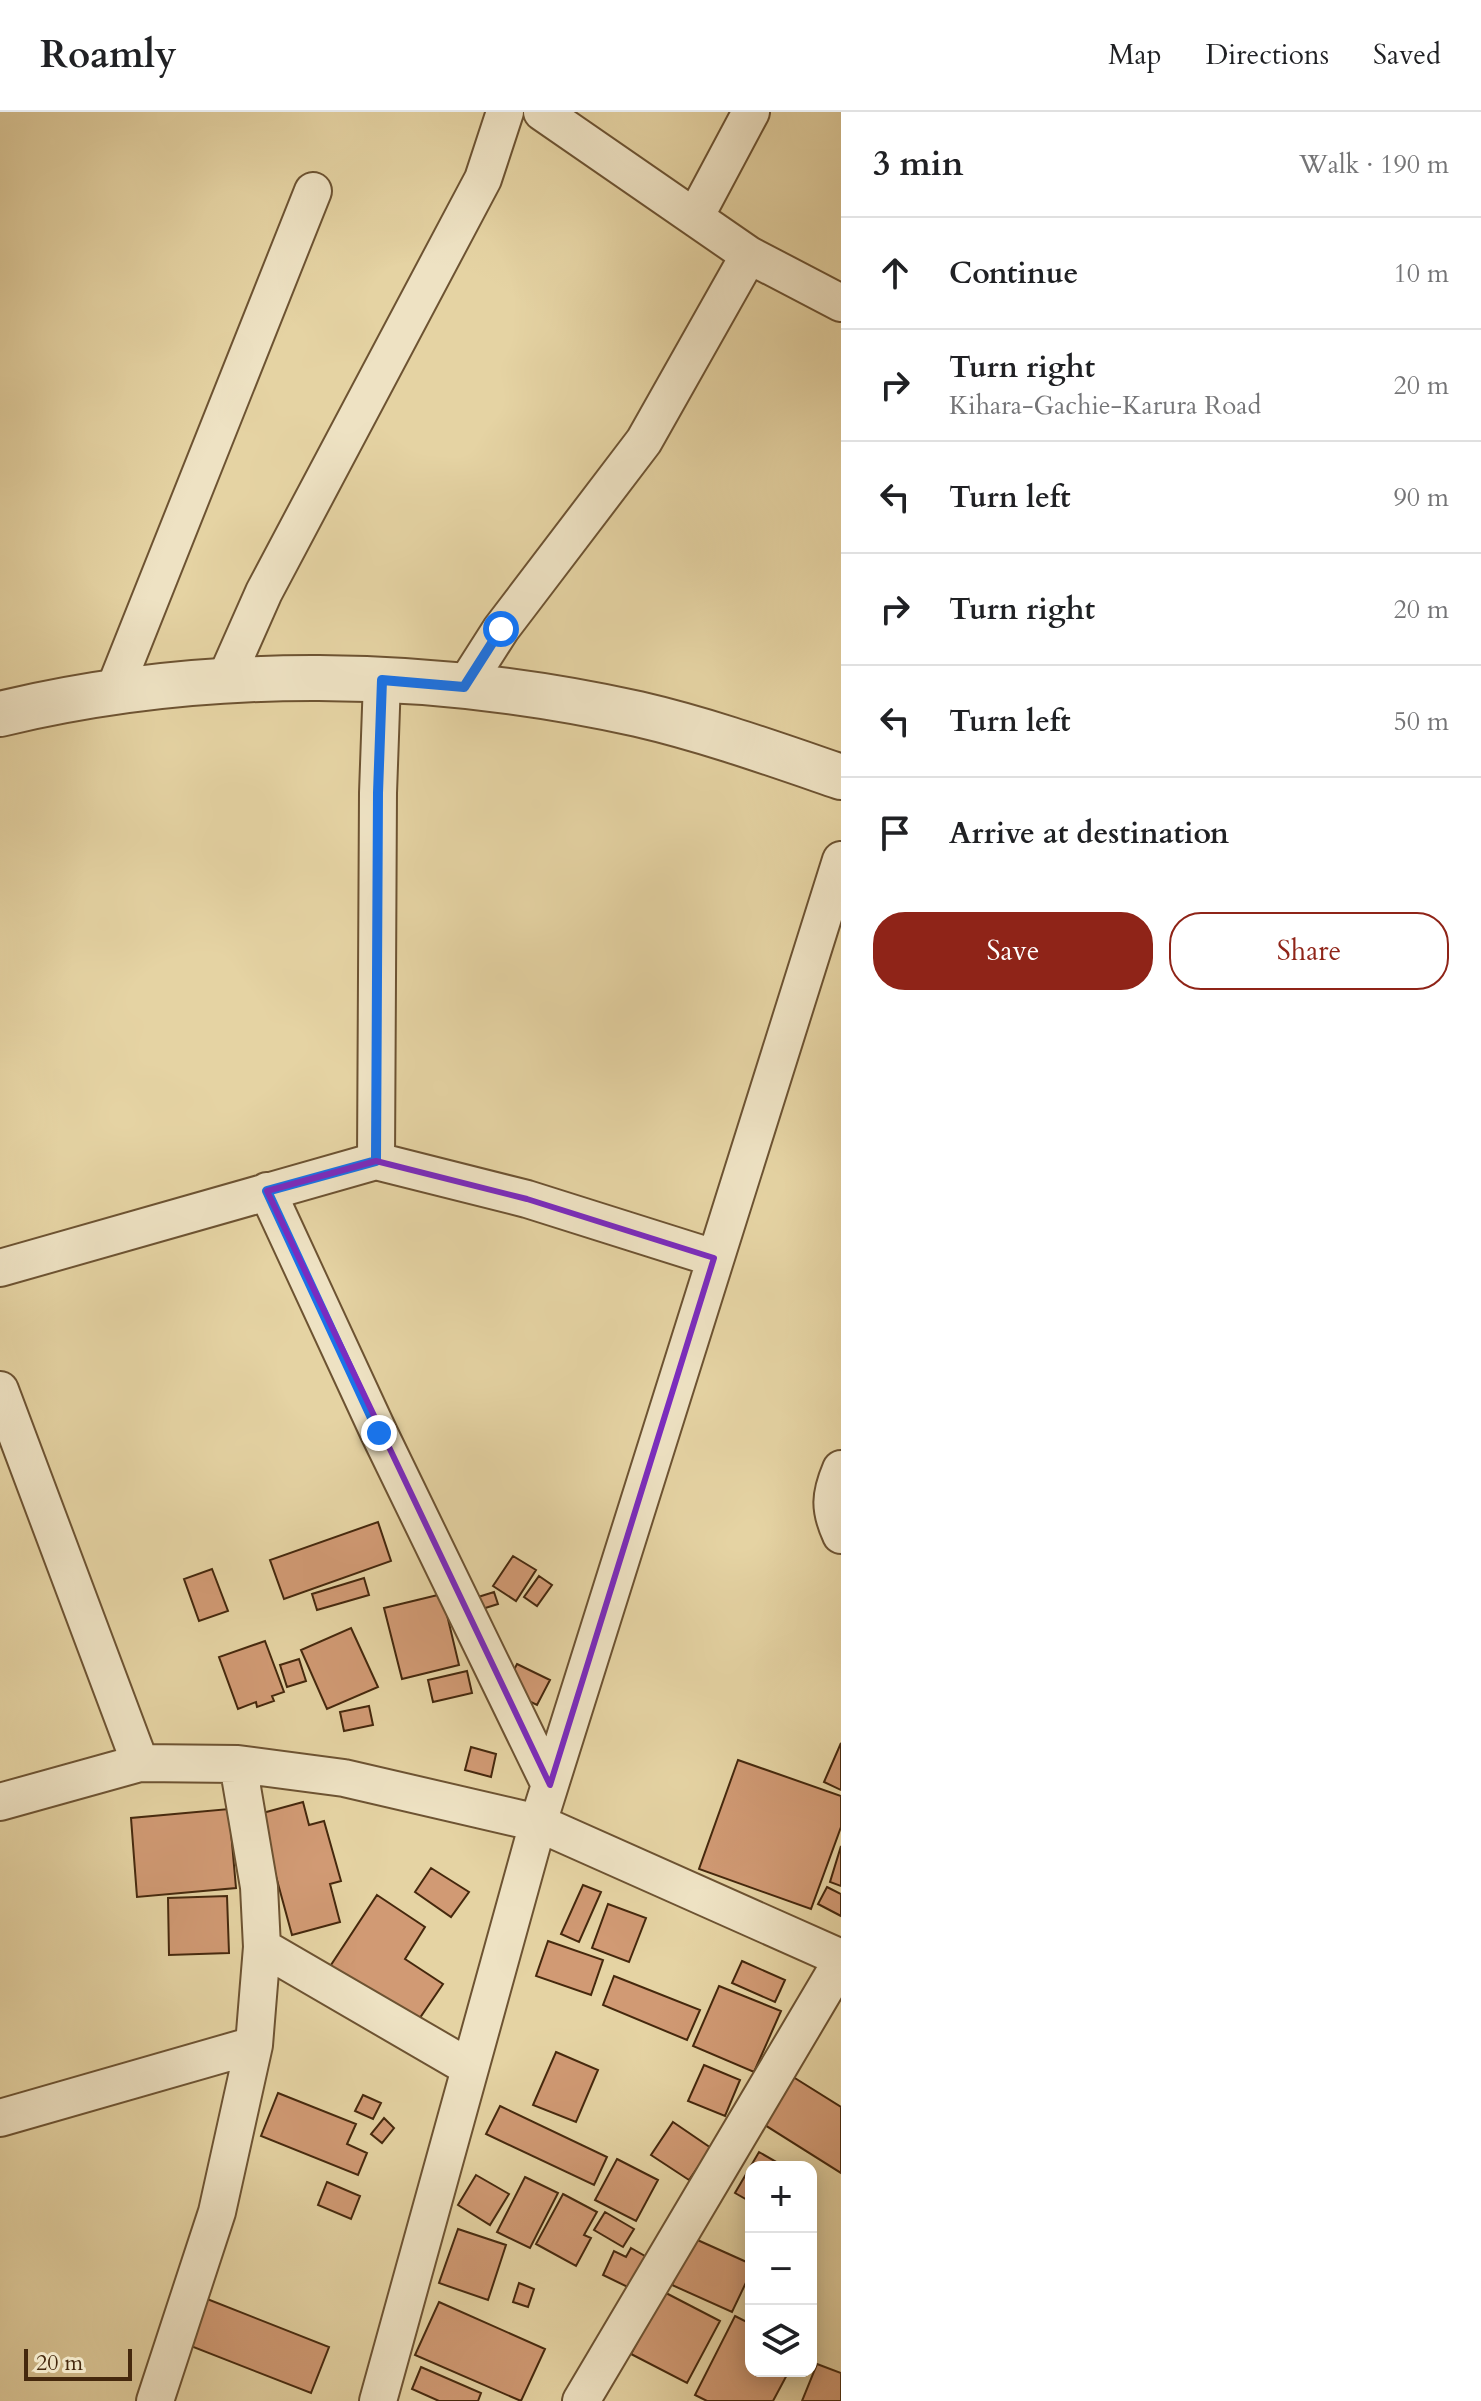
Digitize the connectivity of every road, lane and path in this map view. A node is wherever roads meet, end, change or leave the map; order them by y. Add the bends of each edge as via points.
1 (505, 112) edge
2 (542, 112) edge
3 (751, 112) edge
4 (313, 191) dead end
5 (695, 217) junction
6 (749, 255) junction
7 (841, 303) edge
8 (225, 680) junction
9 (382, 680) junction
10 (464, 687) junction
11 (113, 693) junction
12 (0, 714) edge
13 (841, 777) edge
14 (841, 860) edge
15 (376, 1161) junction
16 (267, 1191) junction
17 (714, 1258) junction
18 (0, 1268) edge
19 (3, 1405) edge
20 (841, 1469) edge
21 (841, 1535) edge
22 (140, 1763) junction
23 (238, 1764) junction
24 (550, 1785) junction
25 (0, 1802) edge
26 (538, 1823) junction
27 (262, 1947) junction
28 (841, 1960) edge
29 (254, 2045) junction
30 (470, 2068) junction
31 (0, 2118) edge
32 (155, 2401) edge
33 (378, 2401) edge
34 (581, 2401) edge

1 - 8 street via 483,179 271,578
2 - 5 street
3 - 5 street
4 - 11 street
5 - 6 street
6 - 7 street
6 - 10 street via 644,441 501,629
8 - 9 street
8 - 11 street
9 - 10 street
9 - 15 street
10 - 13 street via 639,715
11 - 12 street
14 - 17 street
15 - 16 street
15 - 17 street via 527,1199
16 - 18 street
16 - 24 street
17 - 24 street
19 - 22 street
20 - 21 street via 831,1494
22 - 23 street
22 - 25 street
23 - 26 street via 344,1778
23 - 27 street via 259,1887
24 - 26 street
26 - 28 street
26 - 30 street
27 - 29 street
27 - 30 street
28 - 34 street
29 - 31 street
29 - 32 street via 217,2212
30 - 33 street

